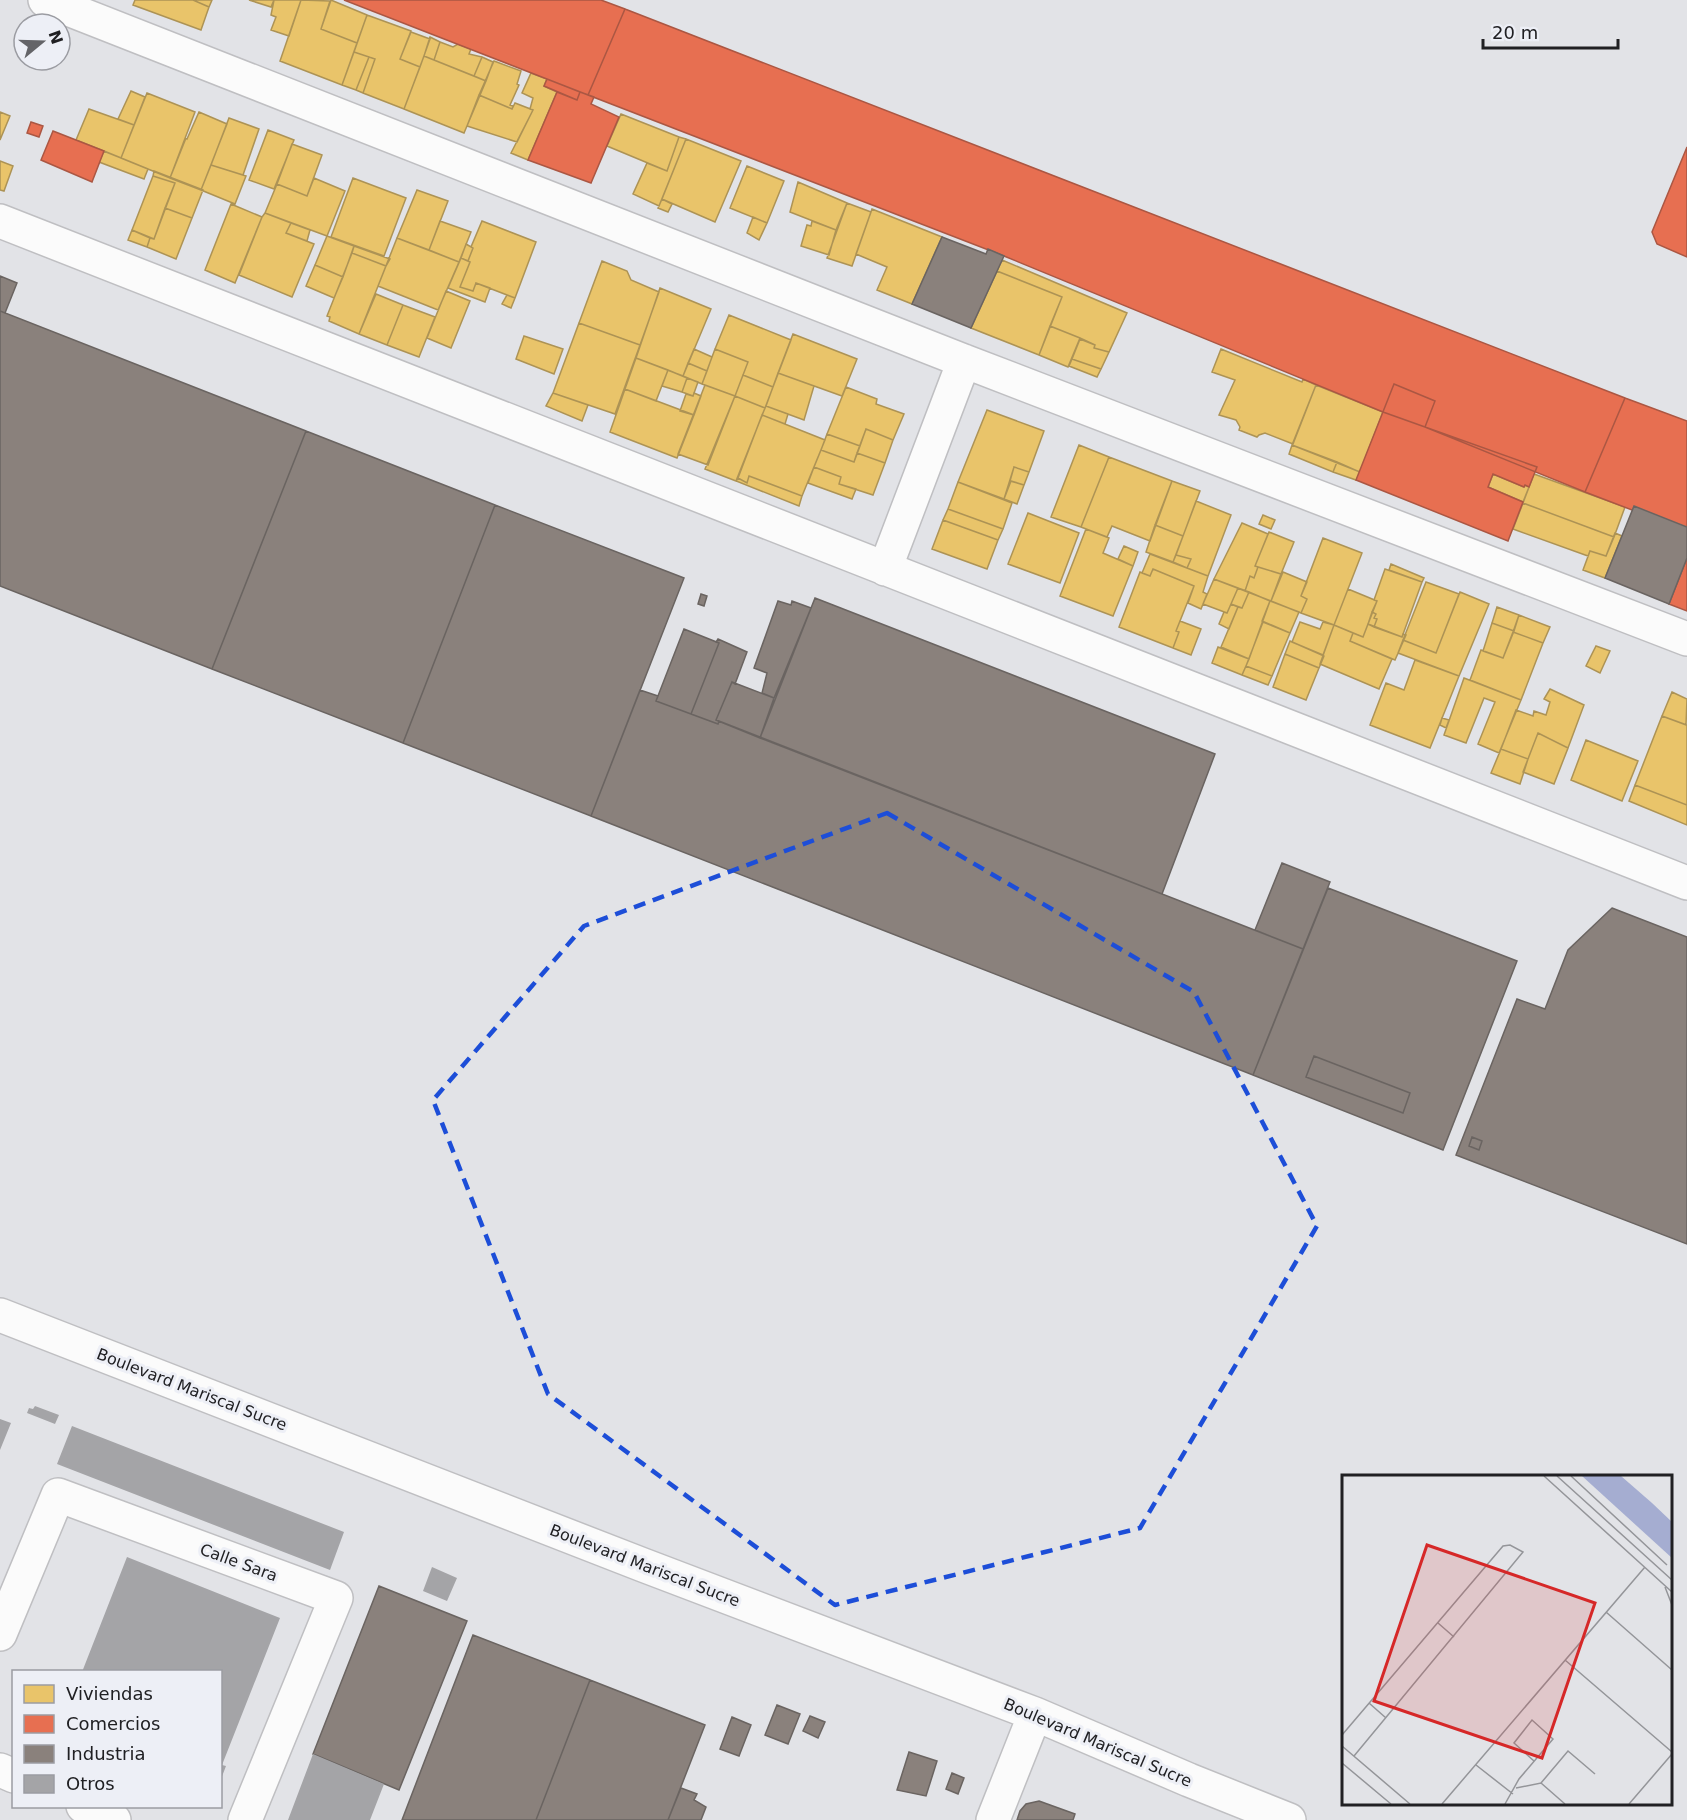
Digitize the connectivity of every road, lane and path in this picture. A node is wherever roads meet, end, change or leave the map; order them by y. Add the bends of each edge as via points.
1 (45, 0) edge
2 (0, 221) edge
3 (964, 361) junction
4 (885, 569) junction
5 (1687, 639) edge
6 (1687, 883) edge
7 (0, 1315) edge
8 (0, 1634) edge
9 (1035, 1714) junction
10 (87, 1808) edge
11 (114, 1820) edge
12 (246, 1820) edge
13 (993, 1820) edge
14 (1289, 1820) edge

1 - 3 street
2 - 4 street
3 - 4 street
3 - 5 street
4 - 6 street
7 - 9 street, Boulevard Mariscal Sucre
8 - 12 street, Calle Sara via 58,1495 336,1598
9 - 13 street
9 - 14 street, Boulevard Mariscal Sucre
10 - 11 street

